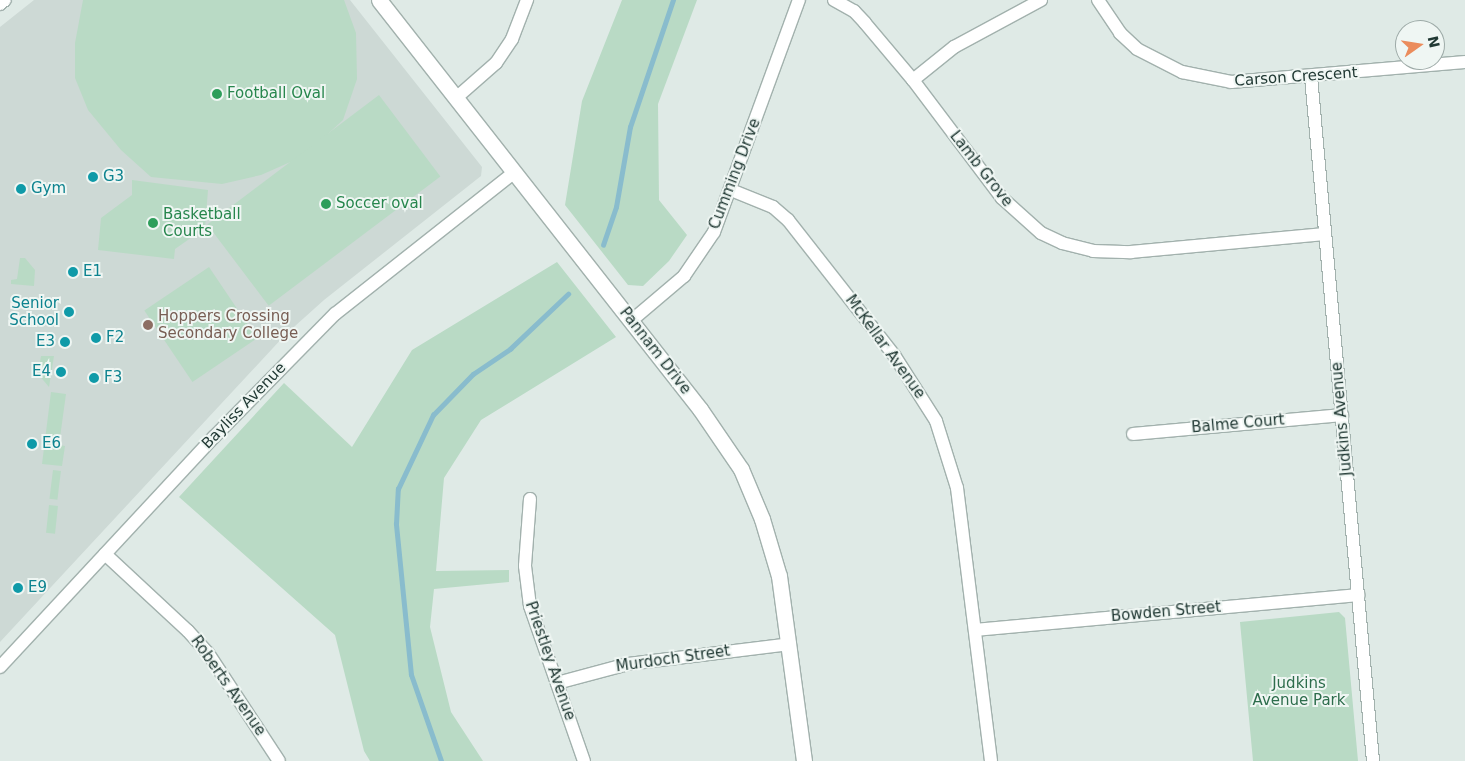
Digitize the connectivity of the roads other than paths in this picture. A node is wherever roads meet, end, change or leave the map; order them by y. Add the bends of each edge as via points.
1 (5, 0) edge
2 (379, 0) edge
3 (527, 0) edge
4 (799, 0) edge
5 (834, 0) edge
6 (1041, 0) edge
7 (1098, 0) edge
8 (0, 4) edge
9 (1465, 62) edge
10 (1311, 77) junction
11 (913, 80) junction
12 (456, 98) junction
13 (515, 172) junction
14 (731, 190) junction
15 (1324, 234) junction
16 (631, 321) junction
17 (1342, 414) junction
18 (1134, 434) dead end
19 (530, 499) dead end
20 (106, 554) junction
21 (1358, 594) junction
22 (975, 630) junction
23 (790, 644) junction
24 (0, 667) edge
25 (557, 683) junction
26 (280, 761) edge
27 (584, 761) edge
28 (804, 761) edge
29 (990, 761) edge
30 (1374, 761) edge

1 - 8 street
2 - 12 street, Pannam Drive
3 - 12 street via 512,39 496,63
4 - 14 street, Cumming Drive
5 - 11 street, Lamb Grove via 854,11
6 - 11 street via 954,47
7 - 10 street, Carson Crescent via 1120,33 1137,49 1182,72 1231,82
9 - 10 street, Carson Crescent
10 - 15 street, Judkins Avenue
11 - 15 street, Lamb Grove via 1002,198 1041,233 1062,244 1093,251 1131,252
12 - 13 street, Pannam Drive
13 - 16 street, Pannam Drive
13 - 20 street, Bayliss Avenue via 335,314 259,389
14 - 16 street, Cumming Drive via 714,232 684,276
14 - 22 street, McKellar Avenue via 773,207 788,220 894,355 936,421 957,488
15 - 17 street, Judkins Avenue
16 - 23 street, Pannam Drive via 700,409 740,469 762,519 779,576
17 - 18 street, Balme Court
17 - 21 street, Judkins Avenue
19 - 25 street, Priestley Avenue via 526,581 537,631
20 - 24 street, Bayliss Avenue
20 - 26 street, Roberts Avenue via 208,654
21 - 22 street, Bowden Street
21 - 30 street, Judkins Avenue
22 - 29 street, McKellar Avenue
23 - 25 street, Murdoch Street via 628,664
23 - 28 street, Pannam Drive
25 - 27 street, Priestley Avenue

